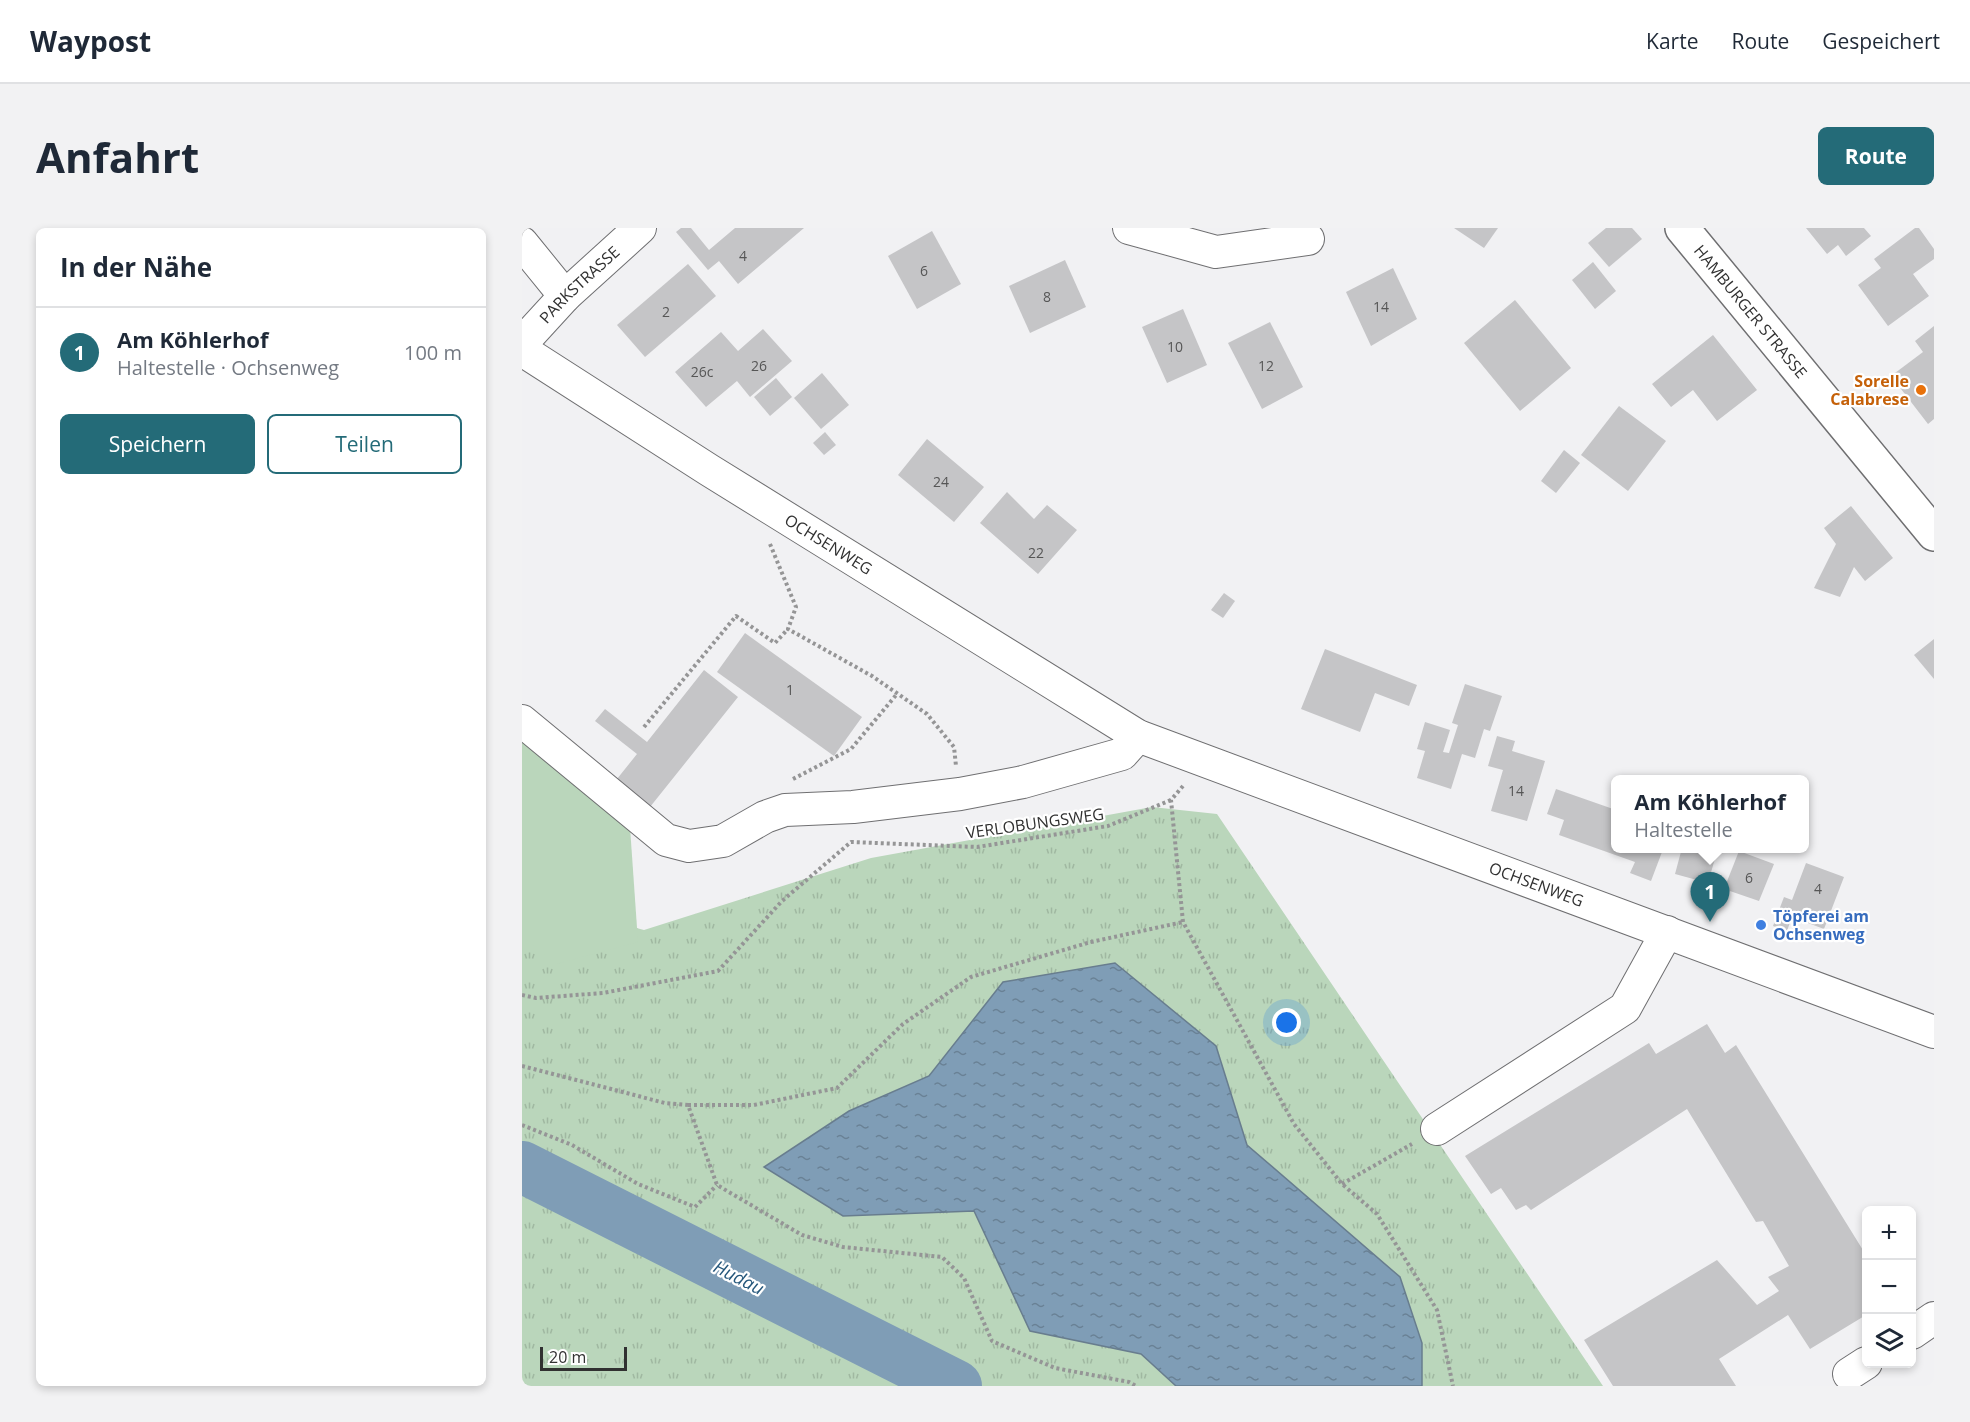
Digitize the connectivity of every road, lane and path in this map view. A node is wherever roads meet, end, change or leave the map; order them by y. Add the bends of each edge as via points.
1 (640, 228) edge
2 (1129, 228) edge
3 (1682, 228) edge
4 (1308, 239) dead end
5 (522, 243) edge
6 (565, 296) junction
7 (522, 343) edge
8 (522, 350) edge
9 (775, 511) junction
10 (1934, 534) edge
11 (788, 629) junction
12 (897, 694) junction
13 (522, 721) edge
14 (644, 727) dead end
15 (1138, 736) junction
16 (1204, 762) junction
17 (792, 779) dead end
18 (960, 794) junction
19 (1171, 800) junction
20 (1183, 922) junction
21 (1667, 932) junction
22 (522, 995) edge
23 (1934, 1032) edge
24 (522, 1066) edge
25 (688, 1105) junction
26 (522, 1125) edge
27 (1437, 1130) joint
28 (1342, 1184) junction
29 (717, 1185) junction
30 (1934, 1318) edge
31 (1916, 1330) edge
32 (1136, 1386) edge
33 (1453, 1386) edge

1 - 6 street, PARKSTRASSE
2 - 4 street via 1216,252
3 - 10 main road, HAMBURGER STRASSE
5 - 6 street
6 - 7 street, PARKSTRASSE
8 - 9 street, OCHSENWEG
9 - 11 path via 764,530 796,607
9 - 15 street, OCHSENWEG
11 - 12 path
11 - 14 path via 775,643 736,616
12 - 17 path via 851,749
12 - 18 path via 927,714 954,747
13 - 18 street via 666,840 689,846 723,841 785,810 853,807
15 - 16 street, OCHSENWEG
15 - 18 street via 1122,754 1023,782
16 - 19 path
16 - 21 street, OCHSENWEG
19 - 20 path
19 - 22 path, VERLOBUNGSWEG via 1108,826 977,847 851,842 782,902 718,971 603,993 536,999
20 - 25 path via 1091,942 971,978 903,1024 837,1088 754,1105
20 - 28 path via 1294,1124
21 - 23 street, OCHSENWEG
21 - 27 street via 1625,1008
24 - 25 path
25 - 29 path
26 - 29 path via 572,1145 638,1184 695,1207
27 - 28 path
28 - 33 path via 1377,1214 1437,1310
29 - 32 path via 802,1235 843,1247 942,1257 964,1278 992,1341 1055,1368
30 - 31 street

